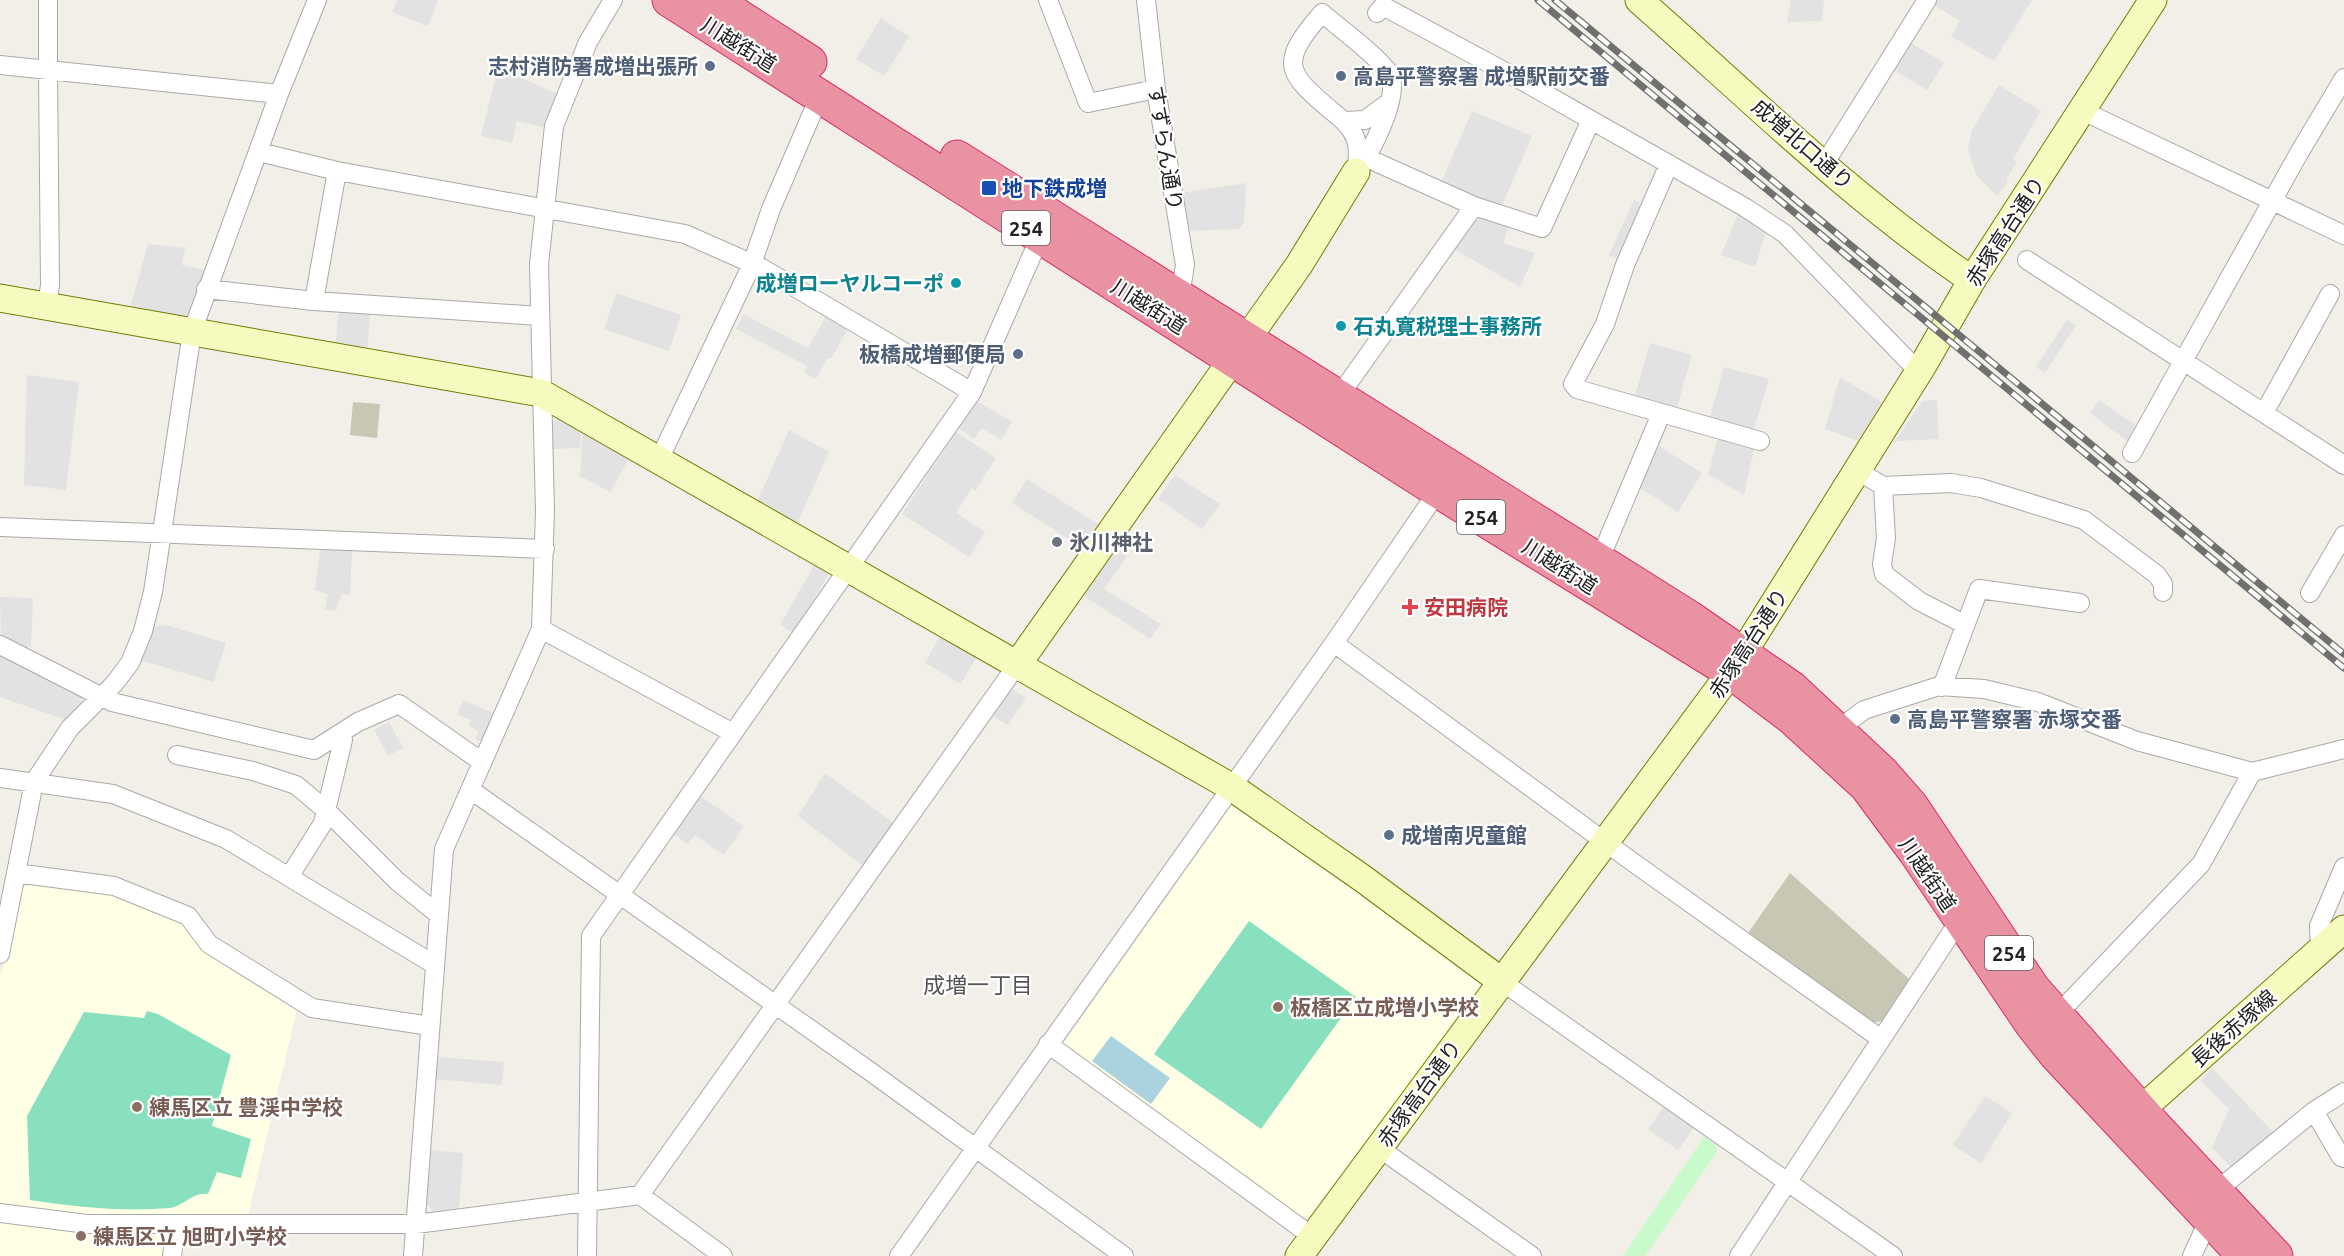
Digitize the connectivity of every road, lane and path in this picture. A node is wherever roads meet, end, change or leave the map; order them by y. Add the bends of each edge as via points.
1 (48, 0) edge
2 (317, 0) edge
3 (613, 0) edge
4 (669, 0) edge
5 (714, 0) edge
6 (1048, 0) edge
7 (1146, 0) edge
8 (1639, 0) edge
9 (1927, 0) edge
10 (2153, 0) edge
11 (1317, 7) edge
12 (1377, 13) dead end
13 (0, 65) edge
14 (48, 70) junction
15 (2344, 78) edge
16 (1156, 89) junction
17 (279, 94) junction
18 (820, 95) junction
19 (1389, 102) junction
20 (2083, 111) junction
21 (1591, 120) junction
22 (1344, 121) junction
23 (259, 152) junction
24 (1360, 162) junction
25 (1669, 164) junction
26 (1825, 164) junction
27 (337, 171) junction
28 (2274, 202) junction
29 (1474, 206) junction
30 (545, 209) junction
31 (2344, 235) edge
32 (1040, 237) junction
33 (2027, 260) dead end
34 (752, 264) junction
35 (1972, 280) junction
36 (206, 289) junction
37 (2330, 294) dead end
38 (1180, 296) junction
39 (0, 298) edge
40 (314, 301) junction
41 (47, 306) junction
42 (540, 316) junction
43 (192, 332) junction
44 (1240, 349) junction
45 (2184, 362) junction
46 (1919, 372) junction
47 (972, 392) junction
48 (541, 393) junction
49 (1339, 396) junction
50 (2264, 413) junction
51 (1661, 414) junction
52 (1760, 441) dead end
53 (2132, 453) dead end
54 (659, 460) junction
55 (2344, 465) edge
56 (1858, 471) junction
57 (1883, 486) junction
58 (1438, 491) junction
59 (0, 527) edge
60 (161, 533) junction
61 (2344, 535) edge
62 (545, 549) junction
63 (1599, 561) junction
64 (848, 570) junction
65 (2163, 592) dead end
66 (2310, 593) dead end
67 (2080, 603) dead end
68 (1964, 624) junction
69 (541, 628) junction
70 (1334, 643) junction
71 (0, 645) edge
72 (1737, 663) junction
73 (1017, 665) junction
74 (1942, 687) junction
75 (101, 696) junction
76 (1839, 729) junction
77 (342, 733) junction
78 (733, 733) junction
79 (2344, 749) edge
80 (177, 755) dead end
81 (482, 762) junction
82 (2252, 772) junction
83 (0, 778) edge
84 (34, 782) junction
85 (1233, 788) junction
86 (471, 790) junction
87 (327, 811) junction
88 (1604, 841) junction
89 (2344, 867) edge
90 (16, 873) junction
91 (289, 877) junction
92 (620, 896) junction
93 (5, 904) edge
94 (439, 915) junction
95 (1959, 921) junction
96 (2344, 929) edge
97 (2320, 951) junction
98 (0, 954) edge
99 (435, 964) junction
100 (1501, 981) junction
101 (776, 1006) junction
102 (2056, 1016) junction
103 (430, 1026) junction
104 (1881, 1039) junction
105 (1048, 1044) junction
106 (2344, 1092) edge
107 (2314, 1111) junction
108 (2131, 1118) junction
109 (976, 1148) junction
110 (1379, 1148) junction
111 (2344, 1158) edge
112 (1787, 1184) junction
113 (639, 1195) junction
114 (588, 1201) junction
115 (2212, 1205) junction
116 (0, 1213) edge
117 (176, 1224) junction
118 (416, 1224) junction
119 (1306, 1247) edge
120 (172, 1256) edge
121 (413, 1256) edge
122 (587, 1256) edge
123 (723, 1256) edge
124 (899, 1256) edge
125 (1124, 1256) edge
126 (1532, 1256) edge
127 (1739, 1256) edge
128 (1893, 1256) edge
129 (2192, 1256) edge
130 (2244, 1256) edge
131 (2276, 1256) edge

1 - 14 street
2 - 17 street
3 - 30 street via 588,42 554,126
4 - 18 highway, 川越街道 / 254
5 - 38 highway, 川越街道 / 254
6 - 16 street via 1088,103
7 - 16 street, すずらん通り
8 - 26 street, 成増北口通り
9 - 26 street
10 - 20 street, 赤塚高台通り
11 - 19 street via 1386,69 1392,84
11 - 22 street via 1298,42 1293,71 1304,87
12 - 21 street via 1383,6
13 - 14 street
14 - 17 street
14 - 41 street
15 - 28 street
16 - 38 street, すずらん通り via 1185,264
17 - 23 street
18 - 32 highway, 川越街道 / 254
18 - 34 street
19 - 22 street via 1365,120
19 - 24 street
20 - 28 street
20 - 35 street, 赤塚高台通り
21 - 25 street
21 - 29 street via 1542,228
22 - 24 street via 1356,141
23 - 27 street
23 - 36 street
24 - 29 street
24 - 44 street via 1303,259
25 - 46 street via 1785,234
25 - 51 street via 1605,324 1573,384
26 - 35 street, 成増北口通り via 1934,255
27 - 30 street
27 - 40 street
28 - 31 street
28 - 45 street
29 - 49 street
30 - 34 street via 685,234
30 - 42 street via 539,264
32 - 44 highway, 川越街道 / 254
32 - 47 street
33 - 45 street
34 - 47 street
34 - 54 street
35 - 46 street, 赤塚高台通り
36 - 40 street
36 - 43 street
37 - 50 street
38 - 44 highway, 川越街道 / 254
39 - 41 street
40 - 42 street
41 - 43 street
42 - 48 street
43 - 48 street
43 - 60 street
44 - 49 highway, 川越街道 / 254
44 - 58 highway, 川越街道 / 254
44 - 73 street
45 - 50 street
45 - 53 street
46 - 56 street, 赤塚高台通り
47 - 64 street
48 - 54 street
48 - 62 street
49 - 63 highway, 川越街道 / 254
50 - 55 street
51 - 52 street
51 - 63 street
54 - 64 street
56 - 57 street
56 - 72 street, 赤塚高台通り
57 - 65 street via 1952,483 1981,488 2084,520 2157,575
57 - 68 street via 1887,538 1884,574 1919,601
58 - 70 street
58 - 72 highway, 川越街道 / 254
59 - 60 street
60 - 62 street
60 - 75 street via 143,632 130,663
61 - 66 street
62 - 69 street
63 - 72 highway, 川越街道 / 254
64 - 73 street
64 - 78 street
67 - 68 street via 1979,589
68 - 74 street
69 - 78 street
69 - 81 street
70 - 85 street
70 - 88 street
71 - 75 street
72 - 76 highway, 川越街道 / 254 via 1792,688
72 - 88 street, 赤塚高台通り
72 - 95 highway, 川越街道 / 254 via 1866,786
73 - 85 street
73 - 101 street
74 - 76 street via 1864,711
74 - 82 street via 1984,689 2038,702 2137,741
75 - 77 street via 112,702 314,750
75 - 84 street via 70,728
76 - 102 highway, 川越街道 / 254 via 1911,806 2032,987
77 - 81 street via 399,704
77 - 87 street
78 - 92 street
79 - 82 street
80 - 87 street via 254,771 296,785
81 - 86 street
82 - 102 street via 2201,864
83 - 84 street
84 - 90 street
84 - 91 street via 113,794 226,839
85 - 100 street
85 - 105 street
86 - 92 street
86 - 94 street via 444,849
87 - 91 street
87 - 94 street via 397,881
88 - 100 street, 赤塚高台通り
88 - 104 street
89 - 97 street via 2319,926
90 - 93 street
90 - 103 street via 114,886 188,916 209,944 312,1008
91 - 99 street
92 - 101 street
92 - 114 street via 591,936
93 - 98 street
94 - 99 street
95 - 104 street
95 - 108 highway, 川越街道 / 254 via 2038,1033
96 - 97 street, 長後赤塚線
97 - 108 street, 長後赤塚線
99 - 103 street
100 - 110 street, 赤塚高台通り
100 - 112 street
101 - 109 street
101 - 113 street
102 - 108 highway, 川越街道 / 254
103 - 118 street
104 - 112 street
105 - 109 street
105 - 119 street
106 - 107 street
107 - 111 street
107 - 115 street
108 - 115 highway, 川越街道 / 254
109 - 124 street
109 - 125 street
110 - 119 street, 赤塚高台通り
110 - 126 street
112 - 127 street
112 - 128 street
113 - 114 street
113 - 123 street
114 - 118 street
114 - 122 street
115 - 129 street
115 - 130 highway, 川越街道 / 254
115 - 131 highway, 川越街道 / 254
116 - 117 street via 87,1224
117 - 118 street
117 - 120 street
118 - 121 street

